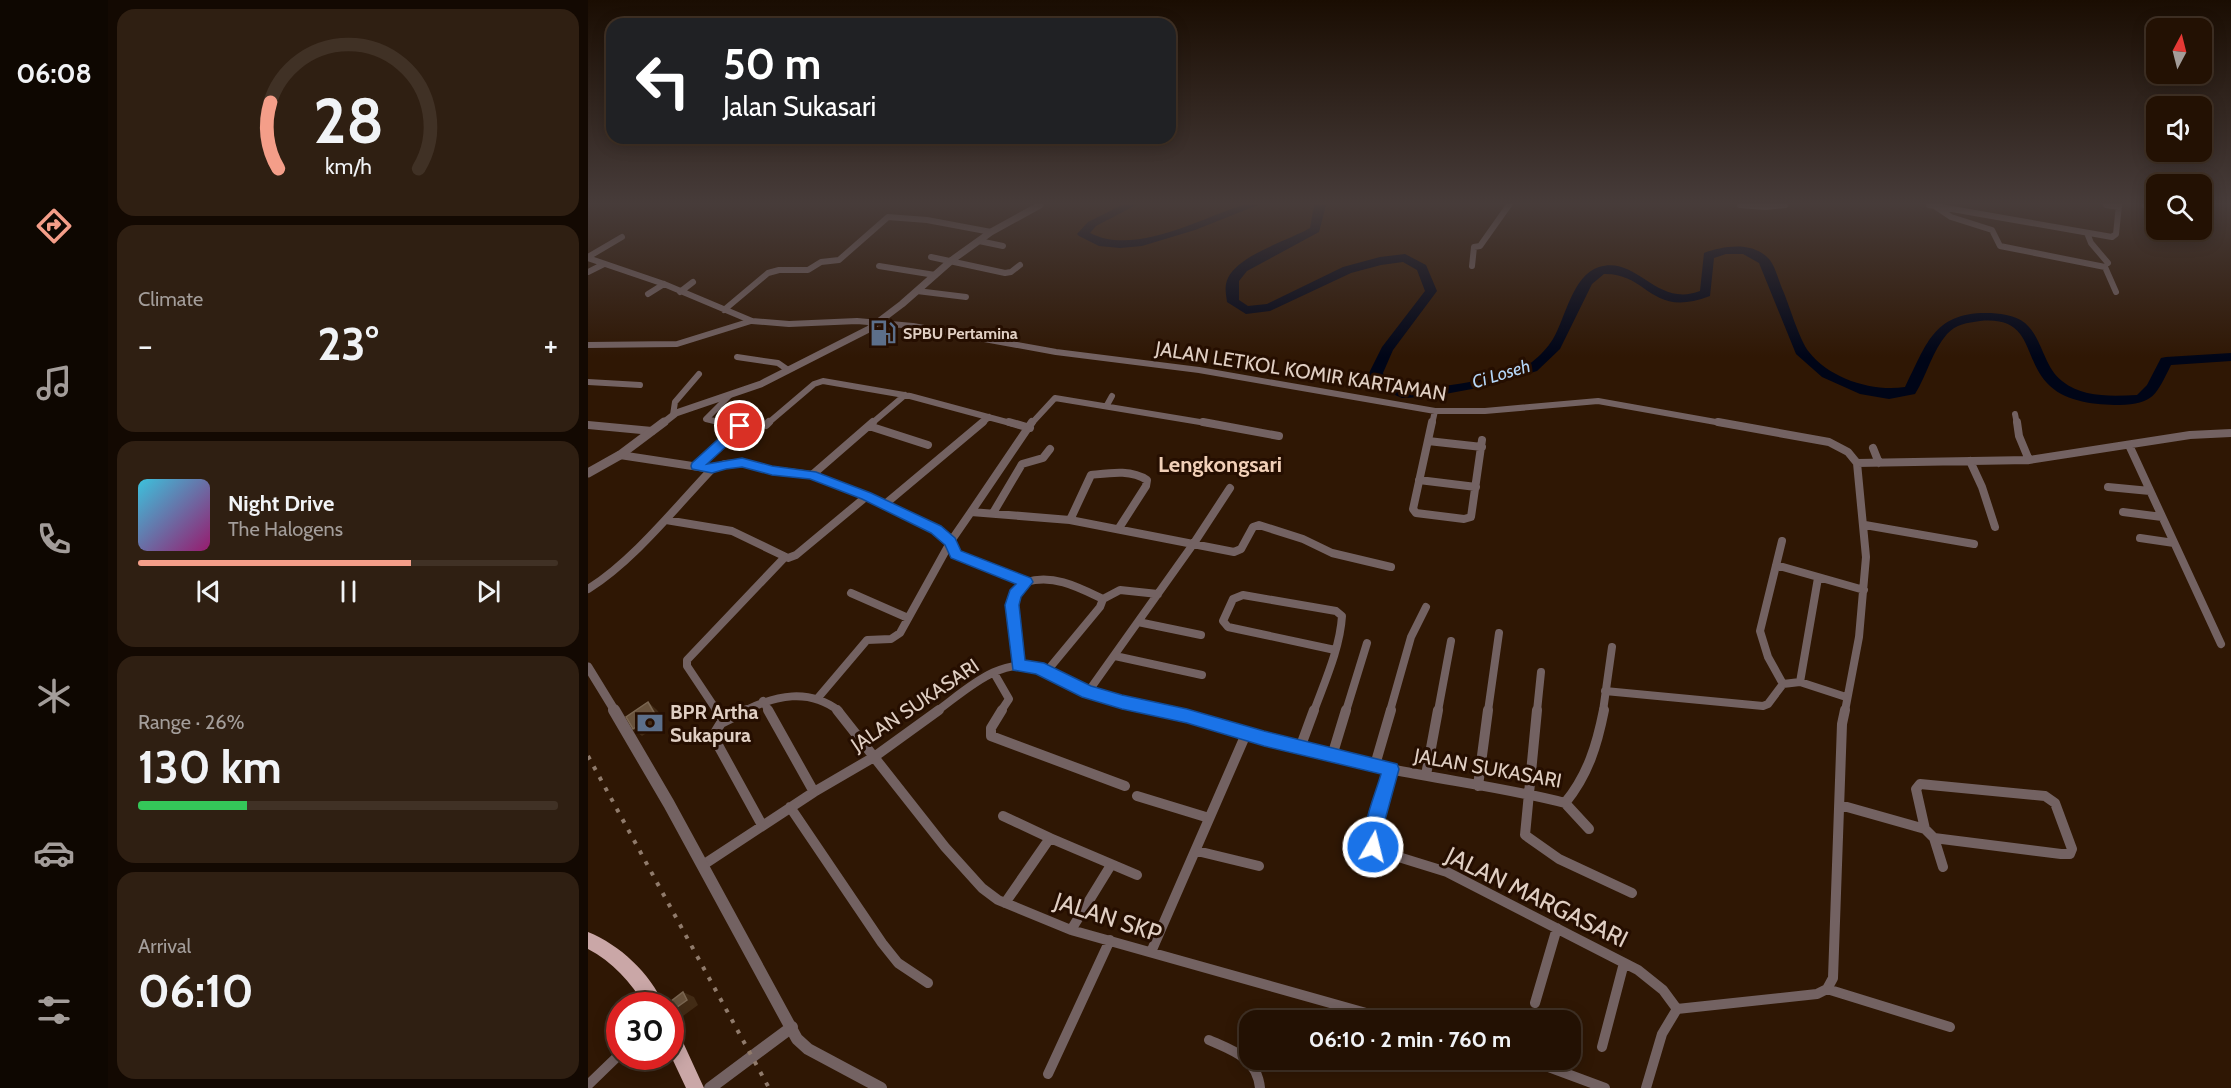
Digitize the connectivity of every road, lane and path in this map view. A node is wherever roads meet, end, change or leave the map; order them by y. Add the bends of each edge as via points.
1 (845, 256) edge
2 (958, 256) edge
3 (1473, 256) edge
4 (2058, 256) edge
5 (2102, 256) edge
6 (931, 257) dead end
7 (588, 258) edge
8 (952, 260) junction
9 (2108, 263) dead end
10 (604, 264) junction
11 (1020, 265) dead end
12 (879, 266) dead end
13 (1472, 266) dead end
14 (810, 270) junction
15 (588, 272) edge
16 (817, 272) dead end
17 (935, 275) junction
18 (693, 282) dead end
19 (664, 284) junction
20 (917, 291) junction
21 (680, 292) junction
22 (2116, 292) dead end
23 (648, 294) dead end
24 (966, 297) dead end
25 (724, 310) junction
26 (752, 321) junction
27 (879, 322) junction
28 (588, 345) edge
29 (737, 357) dead end
30 (788, 370) junction
31 (699, 374) dead end
32 (592, 382) edge
33 (640, 385) dead end
34 (588, 390) edge
35 (904, 395) junction
36 (729, 396) junction
37 (1112, 396) dead end
38 (1107, 405) junction
39 (1435, 411) junction
40 (2015, 414) dead end
41 (672, 415) junction
42 (989, 417) junction
43 (766, 424) dead end
44 (588, 425) edge
45 (869, 426) junction
46 (1030, 428) junction
47 (652, 431) junction
48 (2231, 434) edge
49 (1280, 436) dead end
50 (1428, 441) junction
51 (928, 445) dead end
52 (2129, 445) junction
53 (1873, 448) dead end
54 (1050, 449) dead end
55 (620, 455) junction
56 (2029, 459) junction
57 (1970, 461) junction
58 (1857, 463) junction
59 (1880, 463) junction
60 (697, 466) junction
61 (712, 469) junction
62 (588, 473) edge
63 (812, 475) junction
64 (1419, 480) junction
65 (1476, 487) junction
66 (2108, 487) dead end
67 (1230, 488) dead end
68 (2150, 491) junction
69 (867, 496) junction
70 (884, 505) junction
71 (971, 512) junction
72 (2123, 512) dead end
73 (993, 513) junction
74 (2162, 517) junction
75 (666, 520) junction
76 (1070, 520) junction
77 (1865, 525) junction
78 (1995, 527) dead end
79 (1119, 528) junction
80 (2140, 538) dead end
81 (1782, 541) dead end
82 (951, 542) junction
83 (1194, 543) junction
84 (2174, 543) junction
85 (1974, 544) dead end
86 (785, 557) junction
87 (1776, 565) junction
88 (1391, 567) dead end
89 (1818, 578) junction
90 (1026, 582) junction
91 (588, 589) edge
92 (1864, 590) junction
93 (851, 593) dead end
94 (1158, 594) junction
95 (1103, 599) junction
96 (1426, 607) dead end
97 (908, 618) junction
98 (1138, 622) junction
99 (1499, 633) dead end
100 (1201, 635) dead end
101 (1451, 641) dead end
102 (1367, 644) dead end
103 (2221, 644) dead end
104 (1612, 647) dead end
105 (1335, 650) junction
106 (1115, 656) junction
107 (1018, 665) junction
108 (588, 666) edge
109 (1047, 671) junction
110 (1541, 672) dead end
111 (994, 673) junction
112 (1202, 675) dead end
113 (1800, 682) junction
114 (1783, 684) junction
115 (1605, 691) junction
116 (1088, 692) junction
117 (1846, 697) junction
118 (817, 699) junction
119 (764, 701) junction
120 (724, 721) junction
121 (1246, 734) junction
122 (1300, 748) junction
123 (1332, 756) junction
124 (874, 757) junction
125 (1375, 765) junction
126 (1391, 769) junction
127 (1426, 775) junction
128 (1125, 786) dead end
129 (1478, 786) junction
130 (814, 792) junction
131 (1530, 794) junction
132 (1137, 796) dead end
133 (1565, 803) junction
134 (1839, 805) junction
135 (790, 807) junction
136 (1003, 816) dead end
137 (1209, 818) junction
138 (762, 825) junction
139 (1589, 829) dead end
140 (1925, 829) junction
141 (1050, 838) junction
142 (1934, 838) junction
143 (1197, 850) junction
144 (704, 865) junction
145 (1111, 865) junction
146 (1259, 866) dead end
147 (1942, 867) dead end
148 (1137, 875) dead end
149 (1632, 893) dead end
150 (1005, 903) junction
151 (1557, 928) junction
152 (1071, 930) junction
153 (588, 940) edge
154 (1110, 940) junction
155 (1151, 952) junction
156 (1624, 963) junction
157 (928, 983) dead end
158 (1827, 988) junction
159 (646, 992) edge
160 (1535, 1003) dead end
161 (1677, 1009) junction
162 (1356, 1010) edge
163 (792, 1027) junction
164 (1950, 1027) dead end
165 (1209, 1040) dead end
166 (1602, 1047) dead end
167 (684, 1064) edge
168 (606, 1068) edge
169 (1557, 1070) edge
170 (1048, 1074) dead end
171 (588, 1085) edge
172 (695, 1088) edge
173 (710, 1088) edge
174 (881, 1088) edge
175 (1260, 1088) edge
176 (1605, 1088) edge
177 (1646, 1088) edge

1 - 14 street
2 - 8 street
3 - 13 street
4 - 22 street via 2105,267
5 - 9 street
6 - 8 street
7 - 10 street, JALAN LETKOL KOMIR KARTAMAN
8 - 11 street via 1005,273
8 - 17 street
10 - 15 street
10 - 19 street, JALAN LETKOL KOMIR KARTAMAN
12 - 17 street
14 - 16 street
14 - 25 street via 768,273
17 - 20 street
18 - 21 street
19 - 21 street, JALAN LETKOL KOMIR KARTAMAN
19 - 23 street
20 - 24 street
20 - 27 street
21 - 25 street, JALAN LETKOL KOMIR KARTAMAN
25 - 26 street, JALAN LETKOL KOMIR KARTAMAN
26 - 27 street, JALAN LETKOL KOMIR KARTAMAN
26 - 28 street via 677,344
27 - 30 street
27 - 39 street, JALAN LETKOL KOMIR KARTAMAN via 1056,352 1199,369
29 - 30 street via 778,363
30 - 36 street
31 - 41 street via 675,402
32 - 33 street
32 - 34 street
35 - 42 street
35 - 43 street via 819,382
35 - 45 street
36 - 41 street
36 - 60 street via 706,419 741,428
37 - 38 street
38 - 46 street via 1054,399
38 - 49 street
39 - 50 street
39 - 58 street, JALAN LETKOL KOMIR KARTAMAN via 1485,411 1598,401 1829,442 1848,452
40 - 56 street
41 - 47 street
42 - 46 street
42 - 70 street
44 - 47 street
45 - 51 street
45 - 63 street
46 - 71 street
47 - 55 street
48 - 52 street via 2190,435
50 - 64 street
50 - 65 street via 1482,443
52 - 56 street
52 - 68 street
53 - 59 street
54 - 73 street via 1043,458 1020,466
55 - 60 street
55 - 62 street
56 - 57 street
57 - 59 street
57 - 78 street
58 - 59 street
58 - 77 street
60 - 61 street
61 - 63 street via 742,463
61 - 75 street
63 - 69 street
64 - 65 street
64 - 65 street via 1414,512 1464,519 1472,516
66 - 68 street
67 - 83 street
68 - 74 street
69 - 70 street
69 - 86 street via 796,555
70 - 82 street via 936,529
71 - 73 street
71 - 82 street
72 - 74 street
73 - 76 street
74 - 84 street
75 - 86 street via 732,531
75 - 91 street via 606,578
76 - 79 street
76 - 79 street via 1090,476 1142,476 1147,480 1146,486
77 - 85 street
77 - 92 street
79 - 83 street
80 - 84 street
81 - 87 street
82 - 90 street via 960,557
82 - 97 street
83 - 88 street via 1236,552 1253,527 1259,525 1332,553
83 - 94 street
84 - 103 street
86 - 120 street via 686,663
87 - 89 street
87 - 114 street via 1760,631 1768,657
89 - 92 street
89 - 113 street
90 - 95 street via 1053,579
90 - 107 street via 1015,594 1012,605
92 - 117 street
93 - 97 street
94 - 95 street via 1120,590
94 - 98 street
95 - 109 street
96 - 125 street via 1411,637
97 - 118 street via 893,639 866,641
98 - 100 street
98 - 106 street
99 - 129 street
101 - 127 street
102 - 123 street
104 - 115 street, JALAN SUKASARI
105 - 105 street via 1228,627 1223,621 1233,599 1243,595 1336,611 1343,620
105 - 122 street
106 - 112 street
106 - 116 street
107 - 109 street, JALAN SUKASARI
107 - 111 street, JALAN SUKASARI
108 - 144 street
109 - 116 street, JALAN SUKASARI
110 - 131 street
111 - 124 street, JALAN SUKASARI
111 - 128 street via 1009,699 991,728 991,736
113 - 114 street
113 - 117 street
114 - 115 street via 1763,706
115 - 133 street, JALAN SUKASARI via 1592,758
116 - 121 street, JALAN SUKASARI
117 - 134 street
118 - 119 street via 790,696
118 - 124 street, JALAN SKP via 840,711
119 - 120 street
119 - 130 street
120 - 138 street via 713,736
121 - 122 street, JALAN SUKASARI
121 - 137 street
122 - 123 street, JALAN SUKASARI
123 - 125 street, JALAN SUKASARI
124 - 130 street, JALAN SUKASARI
124 - 150 street, JALAN SKP via 945,847 982,888
125 - 126 street, JALAN SUKASARI
126 - 127 street, JALAN SUKASARI
126 - 151 street, JALAN MARGASARI via 1373,834 1376,850 1460,877
127 - 129 street, JALAN SUKASARI
129 - 131 street, JALAN SUKASARI
130 - 135 street, JALAN SUKASARI
131 - 133 street, JALAN SUKASARI
131 - 149 street via 1524,832 1527,838 1562,860
132 - 137 street
133 - 139 street
134 - 140 street
134 - 158 street via 1835,961
135 - 138 street, JALAN SUKASARI
135 - 157 street via 882,943 898,963
136 - 141 street
137 - 143 street
138 - 144 street, JALAN SUKASARI
140 - 142 street
140 - 142 street via 1916,790 1920,784 2045,796 2055,802 2072,849 2070,854 2061,854
141 - 145 street
141 - 150 street
142 - 147 street
143 - 146 street
143 - 155 street
144 - 163 street
145 - 148 street
145 - 152 street
150 - 152 street, JALAN SKP
151 - 156 street, JALAN MARGASARI
151 - 160 street
152 - 154 street, JALAN SKP
153 - 159 main road via 628,969
154 - 155 street, JALAN SKP
154 - 170 street
155 - 162 street, JALAN SKP
156 - 161 street, JALAN MARGASARI via 1651,979
156 - 166 street
158 - 161 street via 1806,996
158 - 164 street
161 - 177 street via 1665,1029
163 - 173 street
163 - 174 street via 803,1046
165 - 175 street via 1251,1062 1260,1074
167 - 172 main road
168 - 171 street
169 - 176 street

